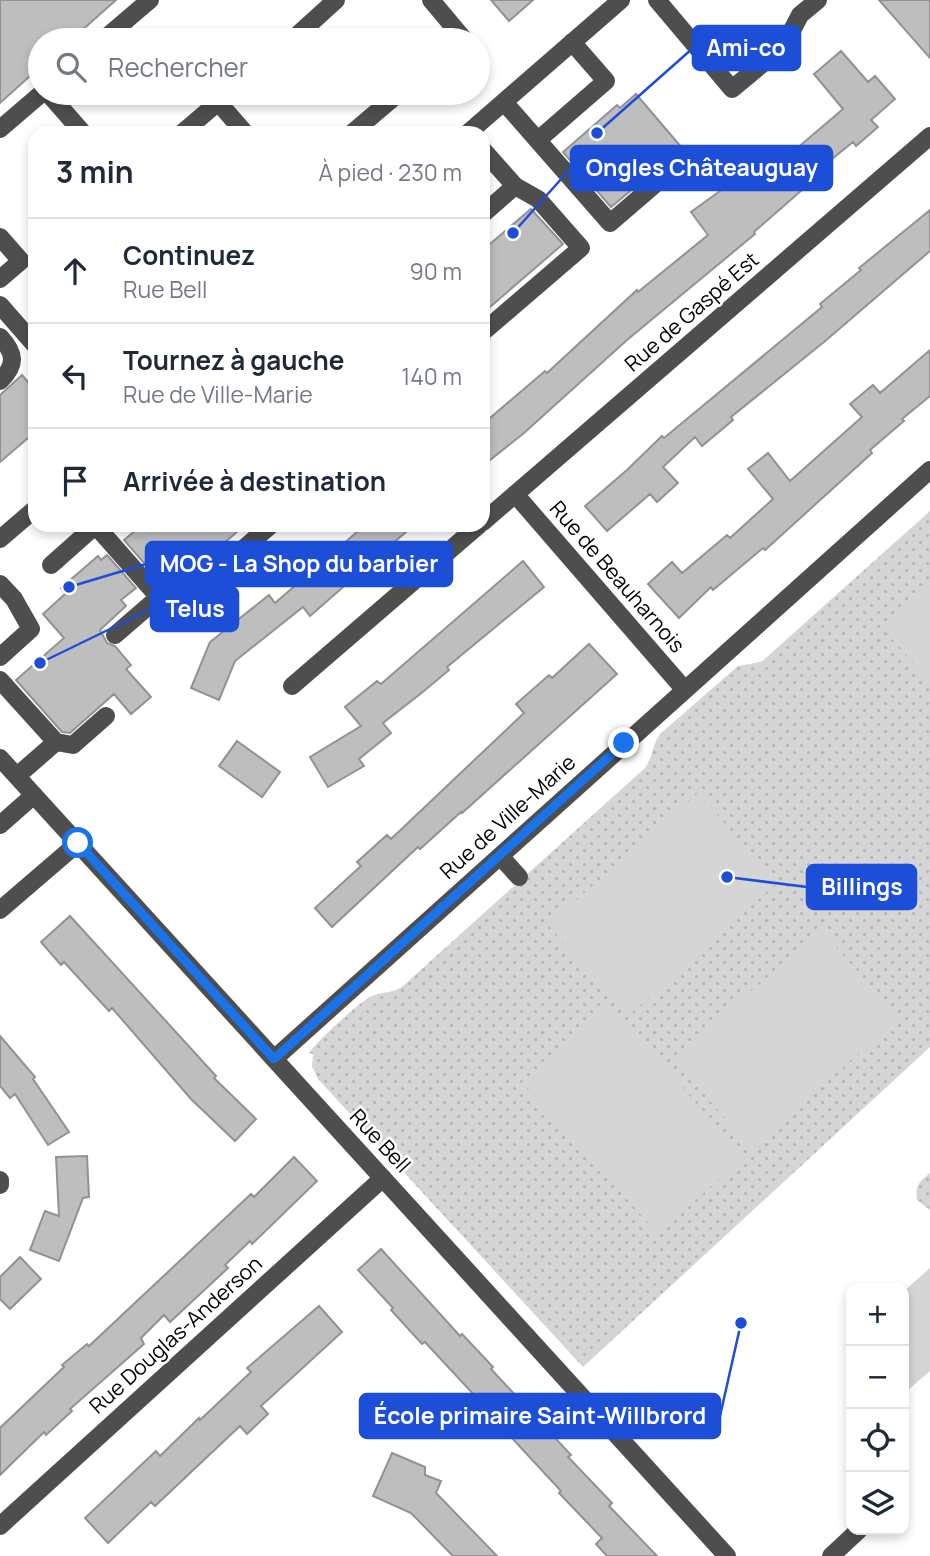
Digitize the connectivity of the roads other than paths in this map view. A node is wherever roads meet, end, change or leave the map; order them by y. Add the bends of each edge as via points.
1 (149, 0) edge
2 (335, 0) edge
3 (431, 0) edge
4 (621, 0) edge
5 (657, 0) edge
6 (809, 4) edge
7 (117, 28) edge
8 (305, 28) edge
9 (454, 28) edge
10 (572, 42) junction
11 (504, 102) junction
12 (28, 105) edge
13 (58, 105) edge
14 (215, 105) edge
15 (229, 105) edge
16 (385, 105) edge
17 (77, 126) edge
18 (190, 126) edge
19 (241, 126) edge
20 (360, 126) edge
21 (476, 126) edge
22 (0, 129) edge
23 (930, 136) edge
24 (538, 140) junction
25 (490, 158) edge
26 (681, 162) dead end
27 (514, 186) junction
28 (490, 208) edge
29 (0, 237) edge
30 (28, 260) edge
31 (0, 279) edge
32 (0, 305) edge
33 (490, 326) edge
34 (0, 337) edge
35 (28, 337) edge
36 (0, 381) edge
37 (930, 470) edge
38 (514, 494) junction
39 (28, 515) edge
40 (490, 516) edge
41 (88, 532) edge
42 (102, 532) edge
43 (263, 532) edge
44 (471, 532) edge
45 (0, 539) edge
46 (51, 565) dead end
47 (0, 584) edge
48 (159, 597) junction
49 (115, 635) dead end
50 (0, 657) edge
51 (0, 680) edge
52 (292, 686) dead end
53 (684, 689) junction
54 (106, 716) dead end
55 (56, 742) junction
56 (0, 758) edge
57 (17, 776) junction
58 (34, 795) junction
59 (0, 825) edge
60 (78, 843) junction
61 (500, 856) junction
62 (519, 877) dead end
63 (0, 910) edge
64 (274, 1059) junction
65 (383, 1178) junction
66 (0, 1526) edge
67 (854, 1535) edge
68 (727, 1556) edge
69 (831, 1556) edge

1 - 7 street
2 - 8 street
3 - 9 street
4 - 10 street
5 - 6 street via 732,89 784,46
10 - 11 street
10 - 24 street via 606,81
11 - 21 street
11 - 24 street
12 - 22 street
13 - 17 street
14 - 18 street
15 - 19 street
16 - 20 street
23 - 38 street, Rue de Gaspé Est
24 - 26 street via 610,223
25 - 27 street
27 - 28 street
27 - 33 street via 538,199 581,248
29 - 30 street
30 - 31 street
32 - 35 street
34 - 36 street via 13,358 10,371
37 - 53 street, Rue de Ville-Marie
38 - 40 street, Rue de Gaspé Est
38 - 53 street, Rue de Beauharnois
39 - 45 street
41 - 46 street
42 - 48 street
43 - 48 street via 171,611
44 - 52 street
47 - 50 street via 31,629
48 - 49 street
51 - 55 street
53 - 61 street, Rue de Ville-Marie
54 - 55 street via 74,745
55 - 57 street
56 - 57 street, Rue Bell
57 - 58 street, Rue Bell
58 - 59 street
58 - 60 street, Rue Bell
60 - 63 street
60 - 64 street, Rue Bell
61 - 62 street
61 - 64 street, Rue de Ville-Marie
64 - 65 street, Rue Bell
65 - 66 street, Rue Douglas-Anderson
65 - 68 street, Rue Bell
67 - 69 street

